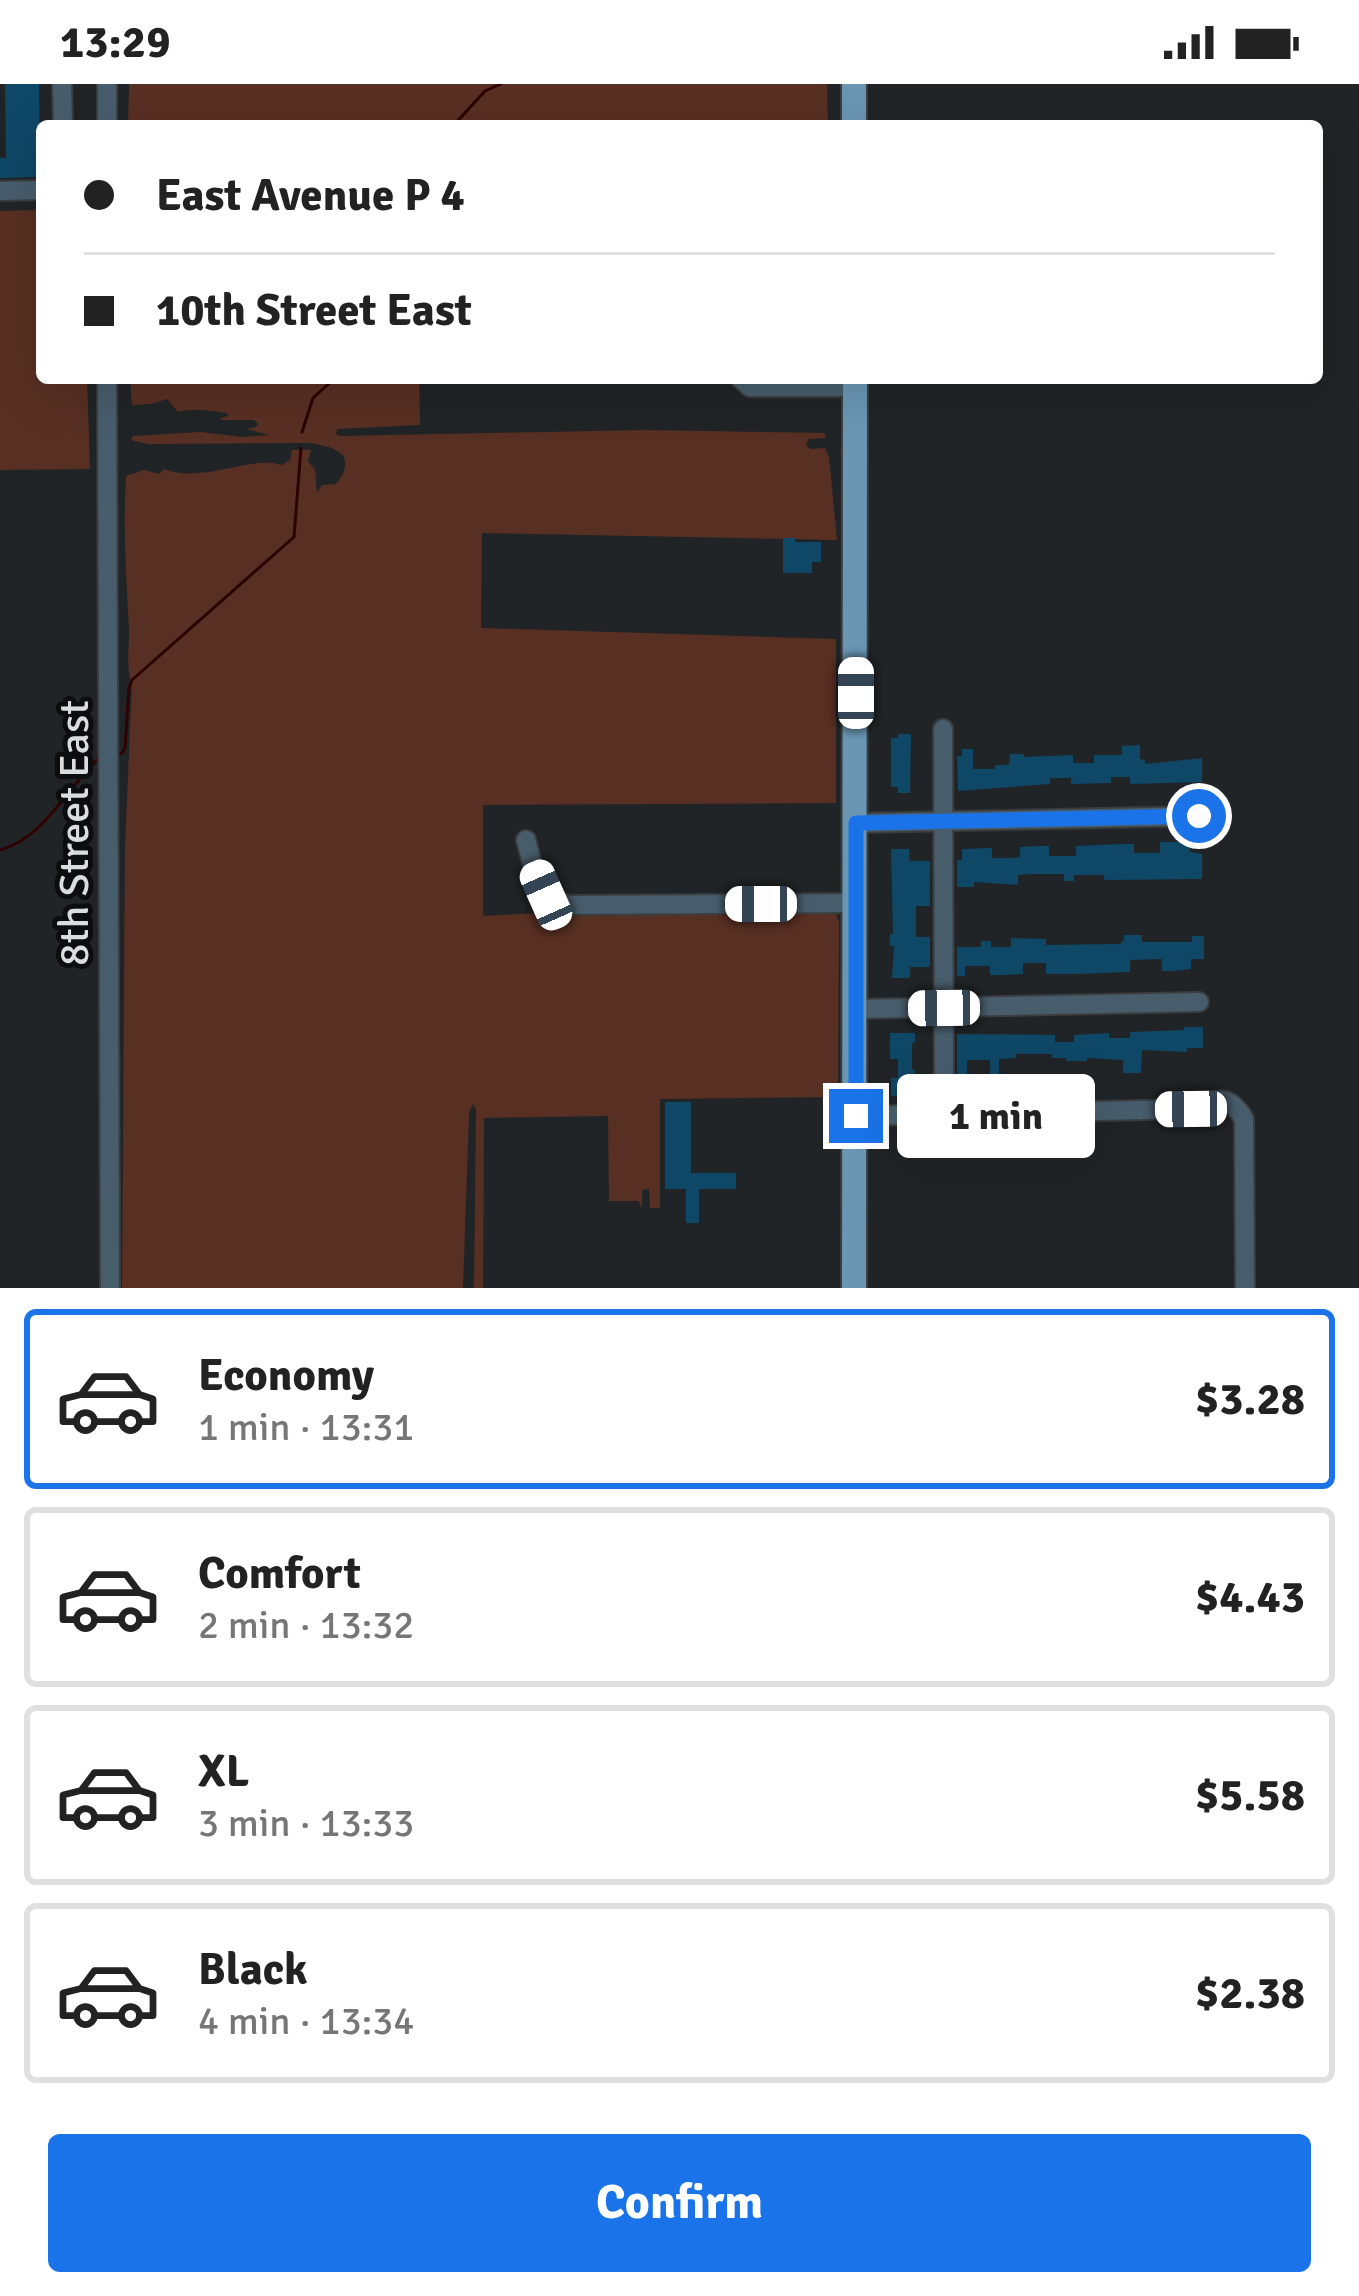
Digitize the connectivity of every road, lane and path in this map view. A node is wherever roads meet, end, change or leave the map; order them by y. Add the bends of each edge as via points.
1 (62, 84) edge
2 (107, 84) edge
3 (854, 84) edge
4 (62, 120) edge
5 (107, 120) edge
6 (854, 120) edge
7 (36, 190) edge
8 (0, 191) edge
9 (107, 384) edge
10 (747, 384) edge
11 (813, 384) edge
12 (855, 384) edge
13 (943, 729) dead end
14 (1199, 816) dead end
15 (943, 822) junction
16 (856, 823) junction
17 (526, 840) dead end
18 (856, 903) junction
19 (1198, 1002) dead end
20 (944, 1008) junction
21 (855, 1009) junction
22 (944, 1098) dead end
23 (856, 1116) junction
24 (110, 1288) edge
25 (854, 1288) edge
26 (1245, 1288) edge

1 - 4 street
2 - 5 street
3 - 6 main road
7 - 8 street
9 - 24 street, 8th Street East
10 - 11 street
12 - 16 main road
13 - 15 street
14 - 15 street
15 - 16 street
15 - 20 street
16 - 18 main road
17 - 18 street via 551,901
18 - 21 main road
19 - 20 street
20 - 21 street
20 - 22 street
21 - 23 main road
23 - 25 main road
23 - 26 street via 1191,1109 1226,1100 1244,1119

